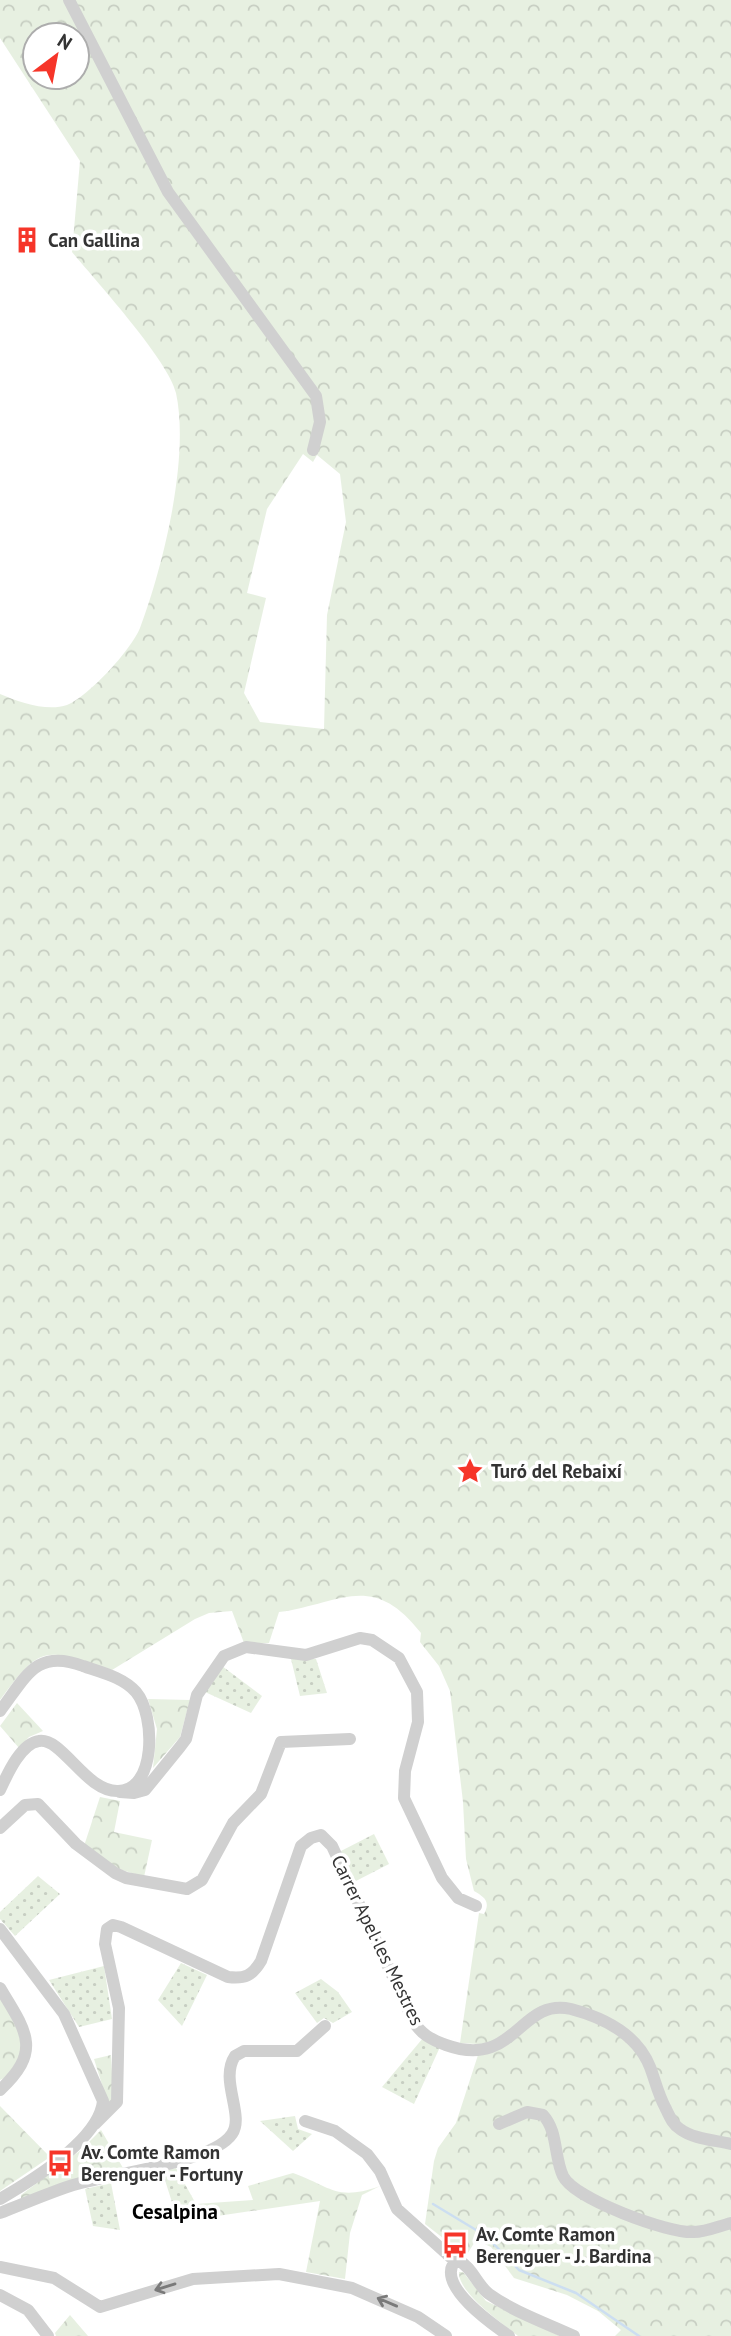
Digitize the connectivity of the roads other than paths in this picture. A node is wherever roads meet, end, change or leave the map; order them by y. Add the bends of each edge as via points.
1 (69, 0) edge
2 (313, 450) dead end
3 (0, 1711) edge
4 (350, 1739) dead end
5 (0, 1790) edge
6 (120, 1792) junction
7 (0, 1828) edge
8 (476, 1906) dead end
9 (0, 1929) edge
10 (0, 1988) edge
11 (325, 2026) dead end
12 (0, 2090) edge
13 (305, 2121) dead end
14 (95, 2124) junction
15 (499, 2124) dead end
16 (731, 2144) edge
17 (0, 2199) edge
18 (0, 2213) edge
19 (731, 2223) edge
20 (456, 2262) junction
21 (0, 2267) edge
22 (0, 2295) edge
23 (48, 2336) edge
24 (446, 2336) edge
25 (509, 2336) edge
26 (574, 2336) edge

1 - 2 street via 168,192 316,396 320,422
3 - 6 street via 35,1669 51,1659 129,1685 146,1710 151,1743 139,1777
4 - 7 street via 281,1742 261,1794 233,1823 202,1881 187,1889 115,1873 76,1844 37,1804 24,1805
5 - 6 street via 27,1746 42,1740 99,1786
6 - 8 street via 145,1790 180,1747 197,1695 224,1656 246,1647 306,1655 360,1638 372,1640 400,1658 417,1692 418,1722 405,1771 404,1798 442,1878 458,1898
9 - 14 street via 57,2003 87,2060 103,2095
10 - 12 street via 18,2018 26,2046 19,2073
11 - 18 street via 297,2051 244,2051 235,2056 229,2079 235,2123 228,2139 186,2159 71,2186
13 - 20 street via 335,2131 368,2154 397,2208
14 - 16 street, Carrer Apel·les Mestres via 117,2102 119,2008 105,1944 107,1928 121,1927 228,1977 250,1976 261,1961 301,1846 316,1836 326,1838 332,1846 416,2027 433,2040 480,2051 503,2043 532,2017 559,2008 612,2025 640,2048 677,2127 696,2137
14 - 17 street via 80,2141
15 - 19 street via 527,2112 543,2115 550,2124 565,2180 600,2203 692,2233
20 - 25 street via 450,2270 458,2291
20 - 26 street via 466,2264 482,2288 506,2305
24 -> 21 street via 418,2317 352,2288 288,2276 193,2279 100,2307 54,2278
22 - 23 street via 28,2310

